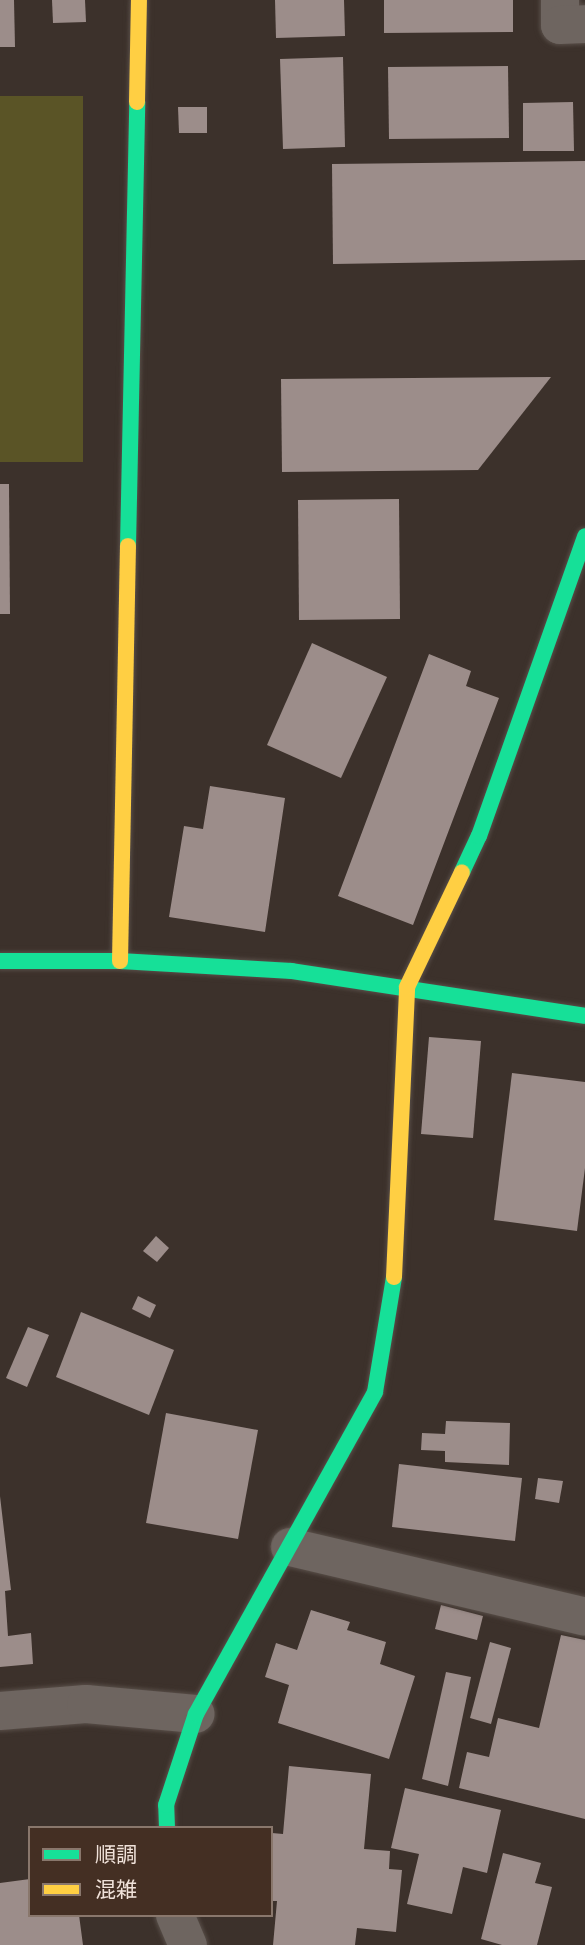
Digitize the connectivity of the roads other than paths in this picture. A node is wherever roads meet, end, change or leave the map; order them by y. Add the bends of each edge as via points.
1 (139, 0) edge
2 (560, 0) edge
3 (585, 24) edge
4 (585, 536) edge
5 (0, 961) edge
6 (120, 961) junction
7 (407, 987) junction
8 (585, 1016) edge
9 (290, 1547) junction
10 (585, 1617) edge
11 (0, 1711) edge
12 (196, 1714) junction
13 (167, 1826) edge
14 (176, 1917) edge
15 (188, 1945) edge

1 - 6 street
2 - 3 street via 560,25
4 - 7 street via 479,836
5 - 6 street
6 - 7 street via 292,971
7 - 8 street
7 - 9 street via 394,1282 375,1392
9 - 10 street
9 - 12 street
11 - 12 street via 86,1704
12 - 13 street via 166,1805
14 - 15 street

